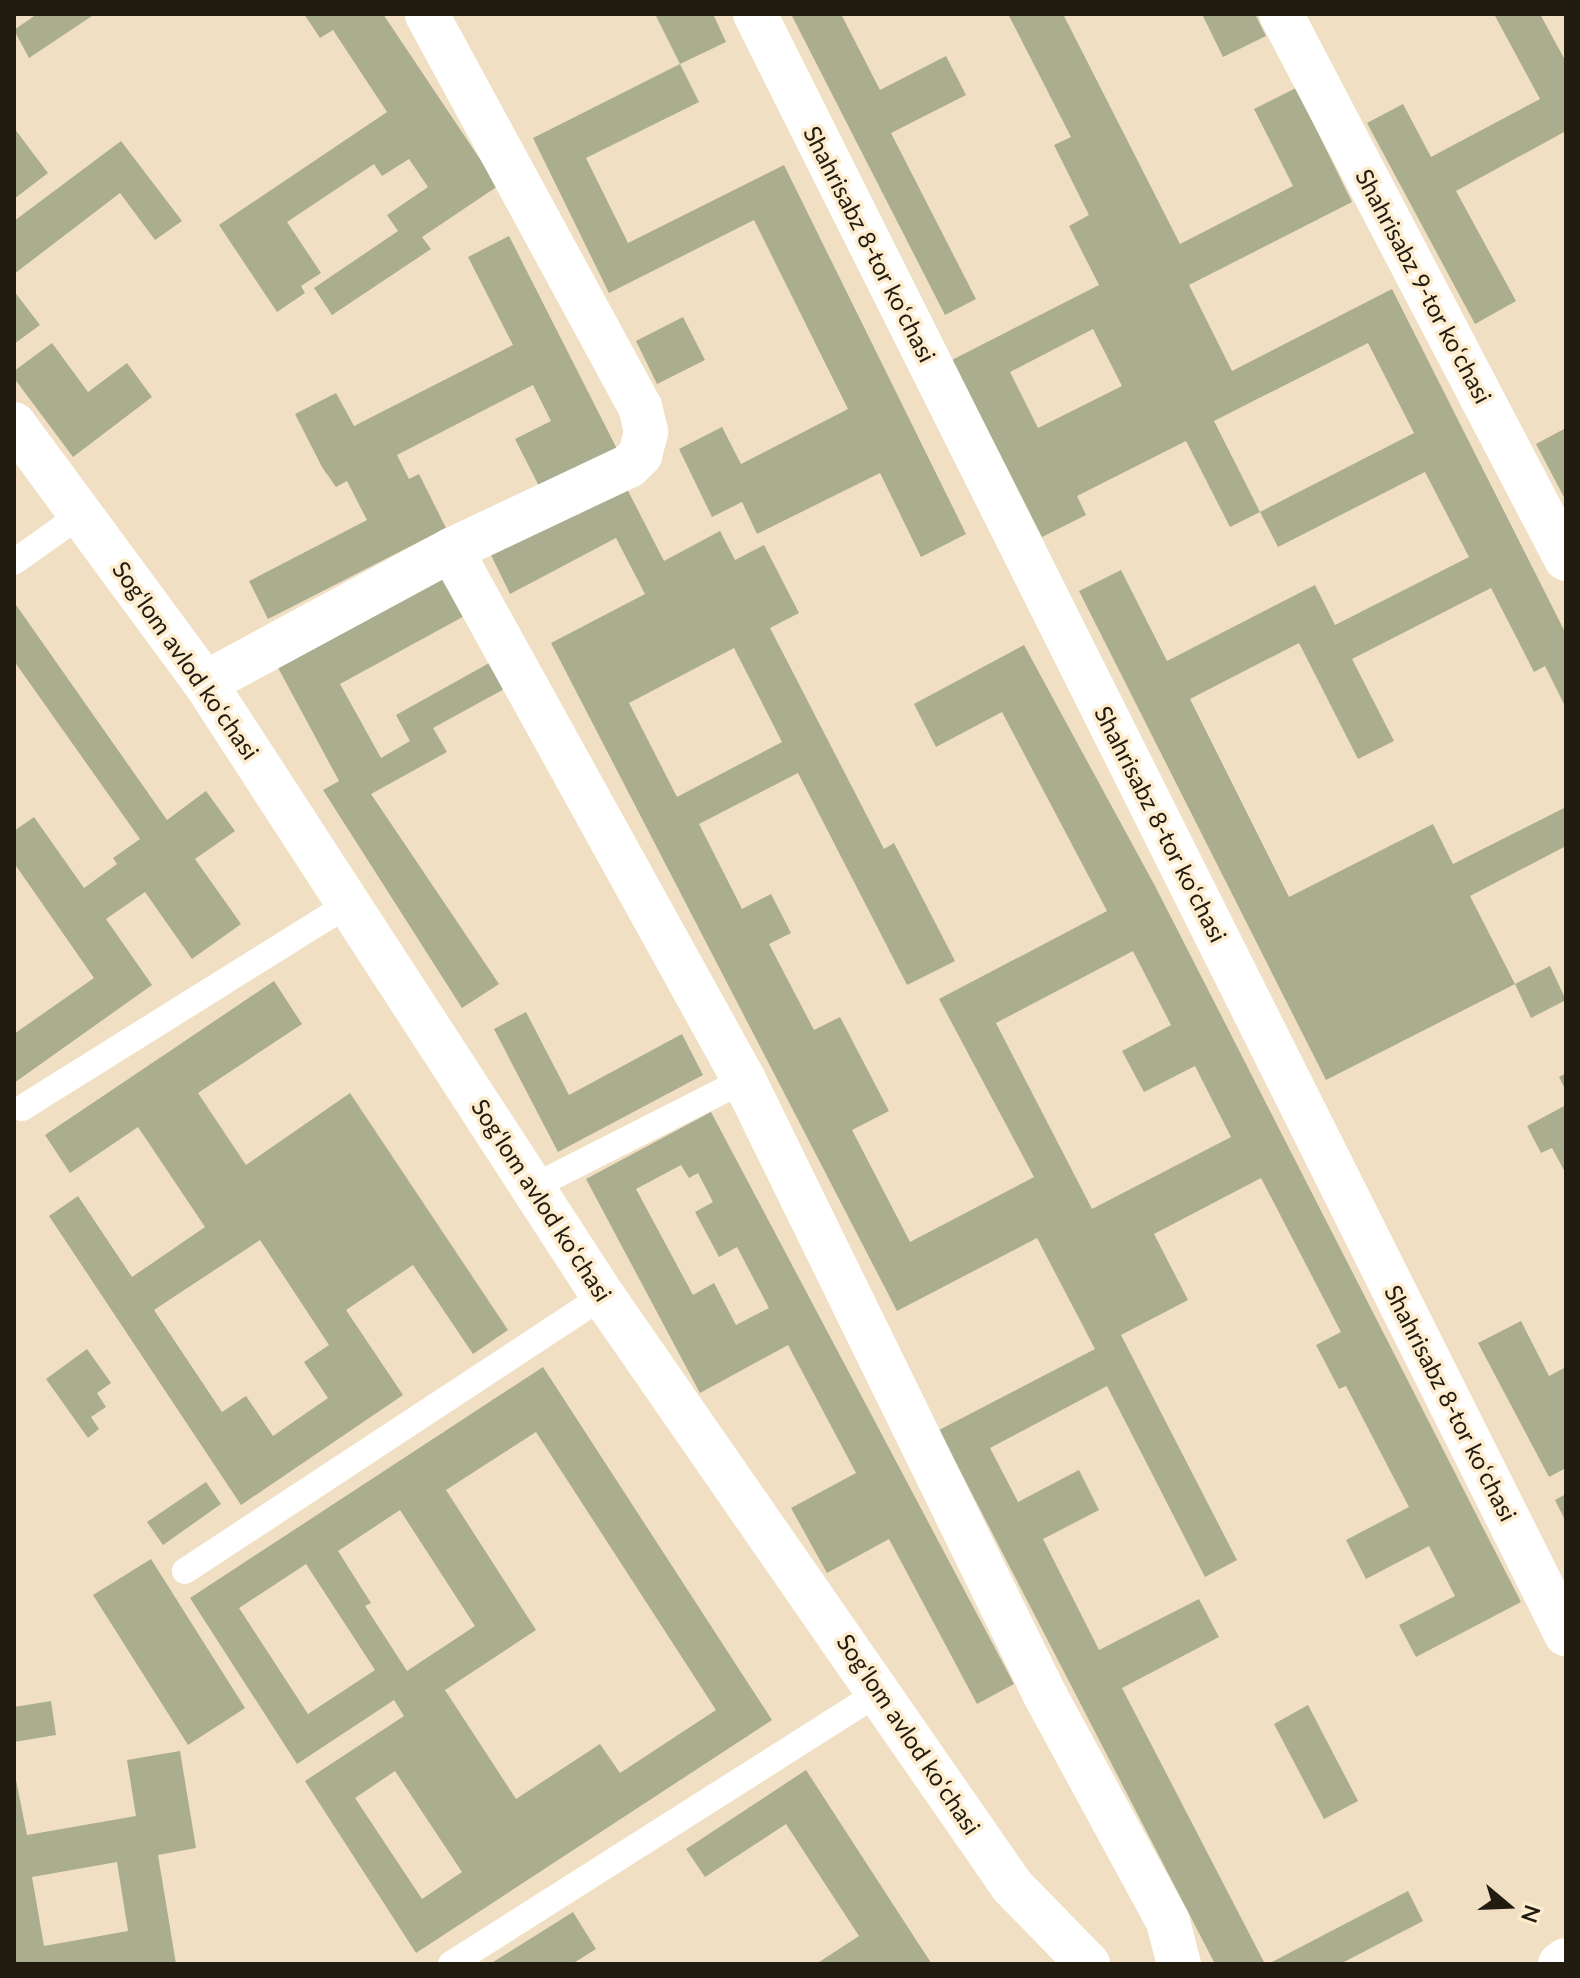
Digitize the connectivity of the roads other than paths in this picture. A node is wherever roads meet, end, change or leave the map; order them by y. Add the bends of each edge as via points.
1 (427, 14) edge
2 (755, 14) edge
3 (1281, 14) edge
4 (14, 424) edge
5 (83, 513) junction
6 (451, 550) junction
7 (1566, 559) edge
8 (14, 562) edge
9 (205, 683) junction
10 (349, 904) junction
11 (744, 1080) junction
12 (22, 1108) dead end
13 (535, 1186) junction
14 (603, 1296) junction
15 (185, 1571) dead end
16 (1566, 1634) edge
17 (881, 1691) junction
18 (1566, 1960) edge
19 (451, 1964) edge
20 (1088, 1964) edge
21 (1179, 1964) edge
22 (1560, 1964) edge

1 - 6 street via 640,407 646,432 640,455 629,466
2 - 16 street, Shahrisabz 8-tor koʻchasi
3 - 7 street, Shahrisabz 9-tor koʻchasi
4 - 5 street, Sogʻlom avlod koʻchasi
5 - 8 lane
5 - 9 street, Sogʻlom avlod koʻchasi
6 - 9 street
6 - 11 street
9 - 10 street, Sogʻlom avlod koʻchasi
10 - 12 lane
10 - 13 street, Sogʻlom avlod koʻchasi
11 - 13 lane
11 - 21 street via 1045,1695 1168,1922
13 - 14 street, Sogʻlom avlod koʻchasi
14 - 15 lane
14 - 17 street, Sogʻlom avlod koʻchasi
17 - 19 lane
17 - 20 street, Sogʻlom avlod koʻchasi via 1012,1886
18 - 22 street

